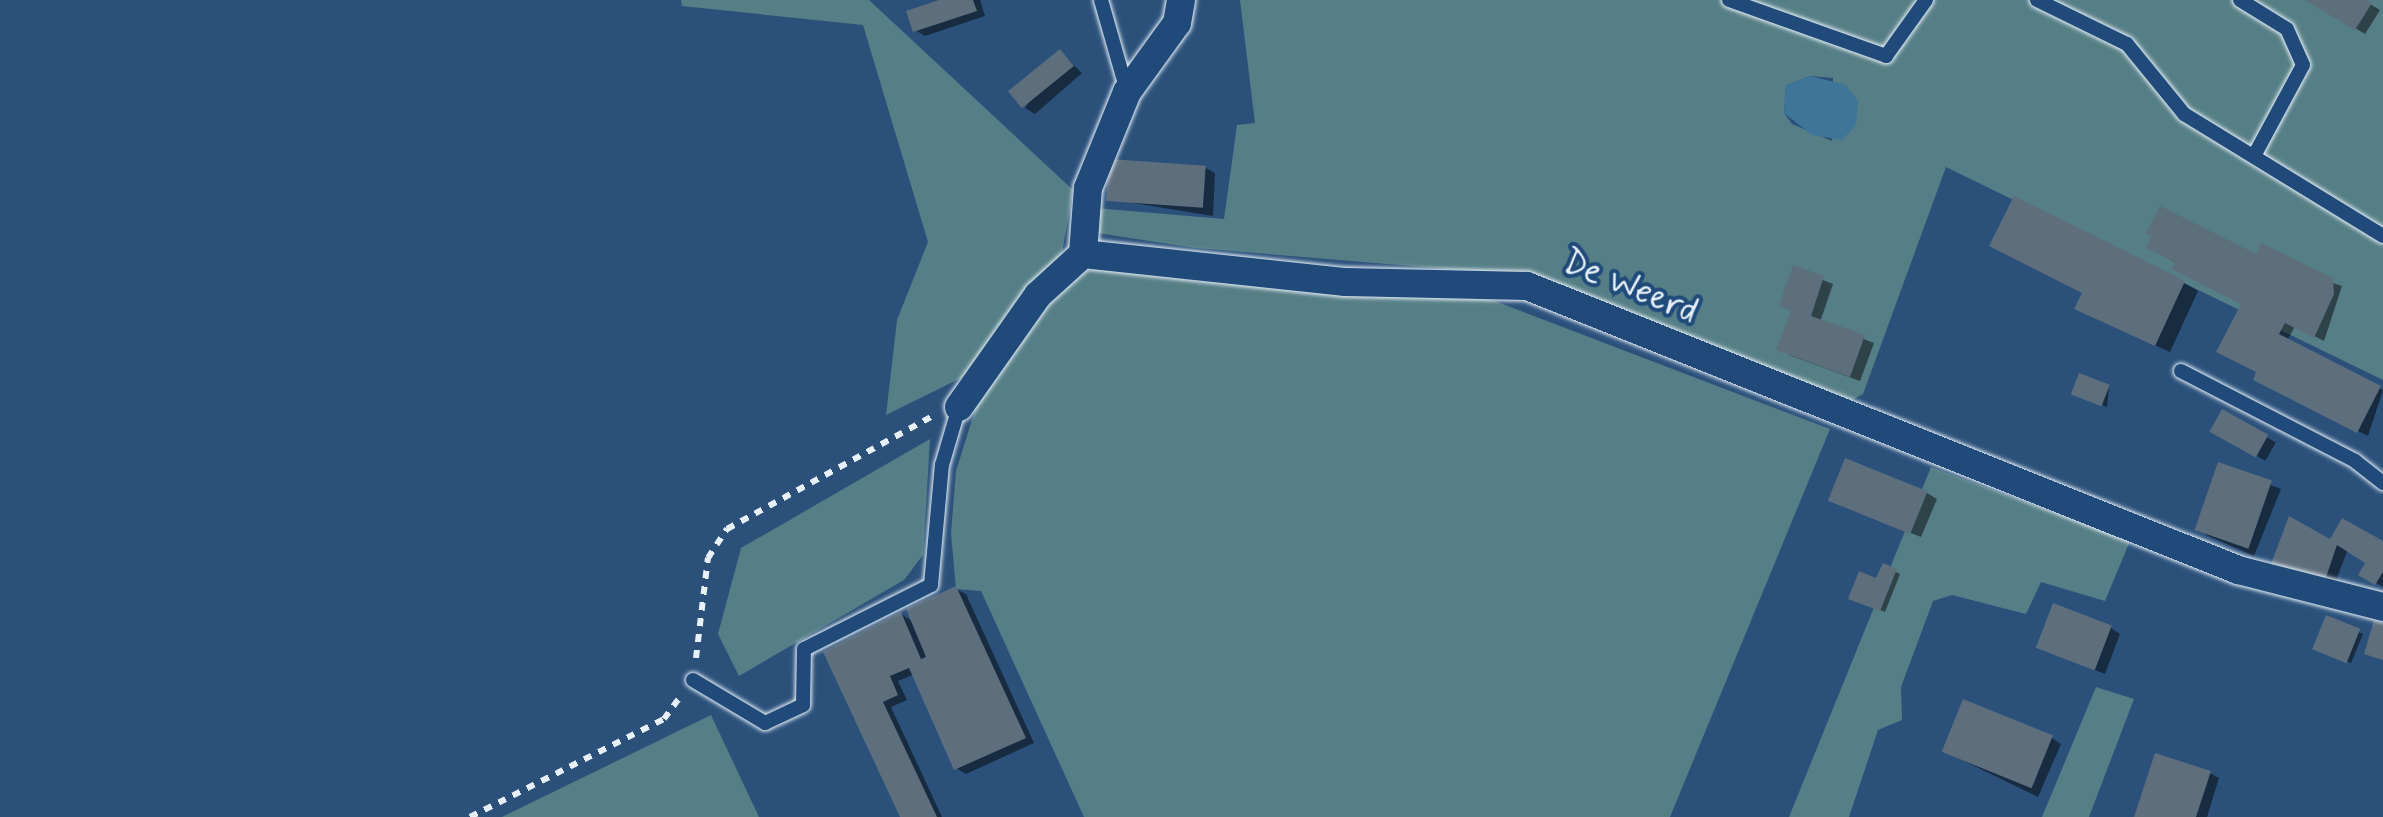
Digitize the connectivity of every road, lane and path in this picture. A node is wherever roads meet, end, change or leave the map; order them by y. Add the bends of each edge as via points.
1 (1102, 0) edge
2 (1180, 0) edge
3 (1729, 0) edge
4 (1926, 0) edge
5 (2037, 0) edge
6 (2240, 0) edge
7 (1128, 92) junction
8 (2254, 156) junction
9 (2383, 236) edge
10 (1083, 254) junction
11 (2182, 371) dead end
12 (959, 406) junction
13 (2383, 483) edge
14 (2383, 606) edge
15 (693, 680) junction
16 (470, 817) edge

1 - 7 lane
2 - 7 street via 1177,23
3 - 4 lane via 1886,56
5 - 8 lane via 2126,44 2184,114
6 - 8 lane via 2287,29 2303,65
7 - 10 street via 1088,188
8 - 9 lane
10 - 12 street via 1038,294
10 - 14 street, De Weerd via 1346,282 1527,286 2238,570
11 - 13 lane via 2355,461
12 - 15 path via 922,419 726,529 708,558
12 - 15 lane via 942,465 932,584 804,649 803,705 765,723
15 - 16 path via 664,719

